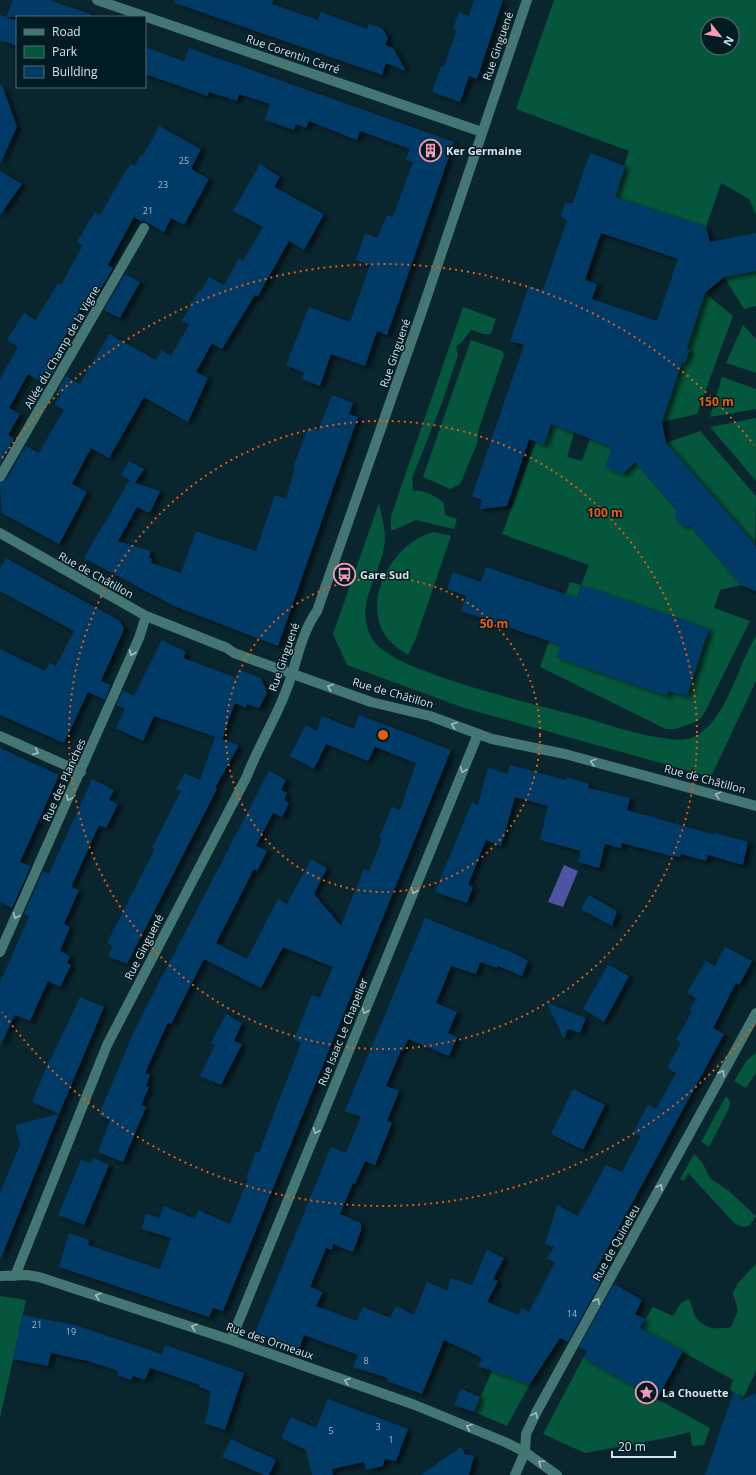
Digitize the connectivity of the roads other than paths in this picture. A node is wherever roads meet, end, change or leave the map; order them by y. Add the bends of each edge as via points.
1 (97, 0) edge
2 (527, 0) edge
3 (144, 16) edge
4 (146, 17) edge
5 (482, 132) junction
6 (144, 228) dead end
7 (0, 477) edge
8 (0, 533) edge
9 (146, 616) junction
10 (292, 672) junction
11 (478, 734) junction
12 (0, 736) edge
13 (81, 772) junction
14 (756, 806) edge
15 (0, 952) edge
16 (756, 1013) edge
17 (0, 1276) edge
18 (15, 1276) junction
19 (231, 1340) junction
20 (525, 1452) junction
21 (515, 1475) edge
22 (557, 1475) edge

1 - 3 street, Rue Corentin Carré
2 - 5 street, Rue Ginguené
4 - 5 street, Rue Corentin Carré
5 - 10 street, Rue Ginguené via 317,611 309,622
6 - 7 street, Allée du Champ de la Vigne
8 - 9 street, Rue de Châtillon
9 - 10 street, Rue de Châtillon via 234,653
9 -> 13 street, Rue des Planches
11 -> 10 street, Rue de Châtillon via 430,716 371,702
10 - 18 street, Rue Ginguené via 286,691 254,755 247,776 107,1045
14 -> 11 street, Rue de Châtillon via 564,754
11 -> 19 street, Rue Isaac Le Chapelier
12 -> 13 street
13 -> 15 street, Rue des Planches
20 -> 16 street, Rue de Quineleu via 526,1434 537,1411
17 - 18 street, Rue des Ormeaux
19 -> 18 street, Rue des Ormeaux via 39,1277
20 -> 19 street, Rue des Ormeaux via 415,1405
20 - 21 street, Rue de Quineleu
22 -> 20 street

